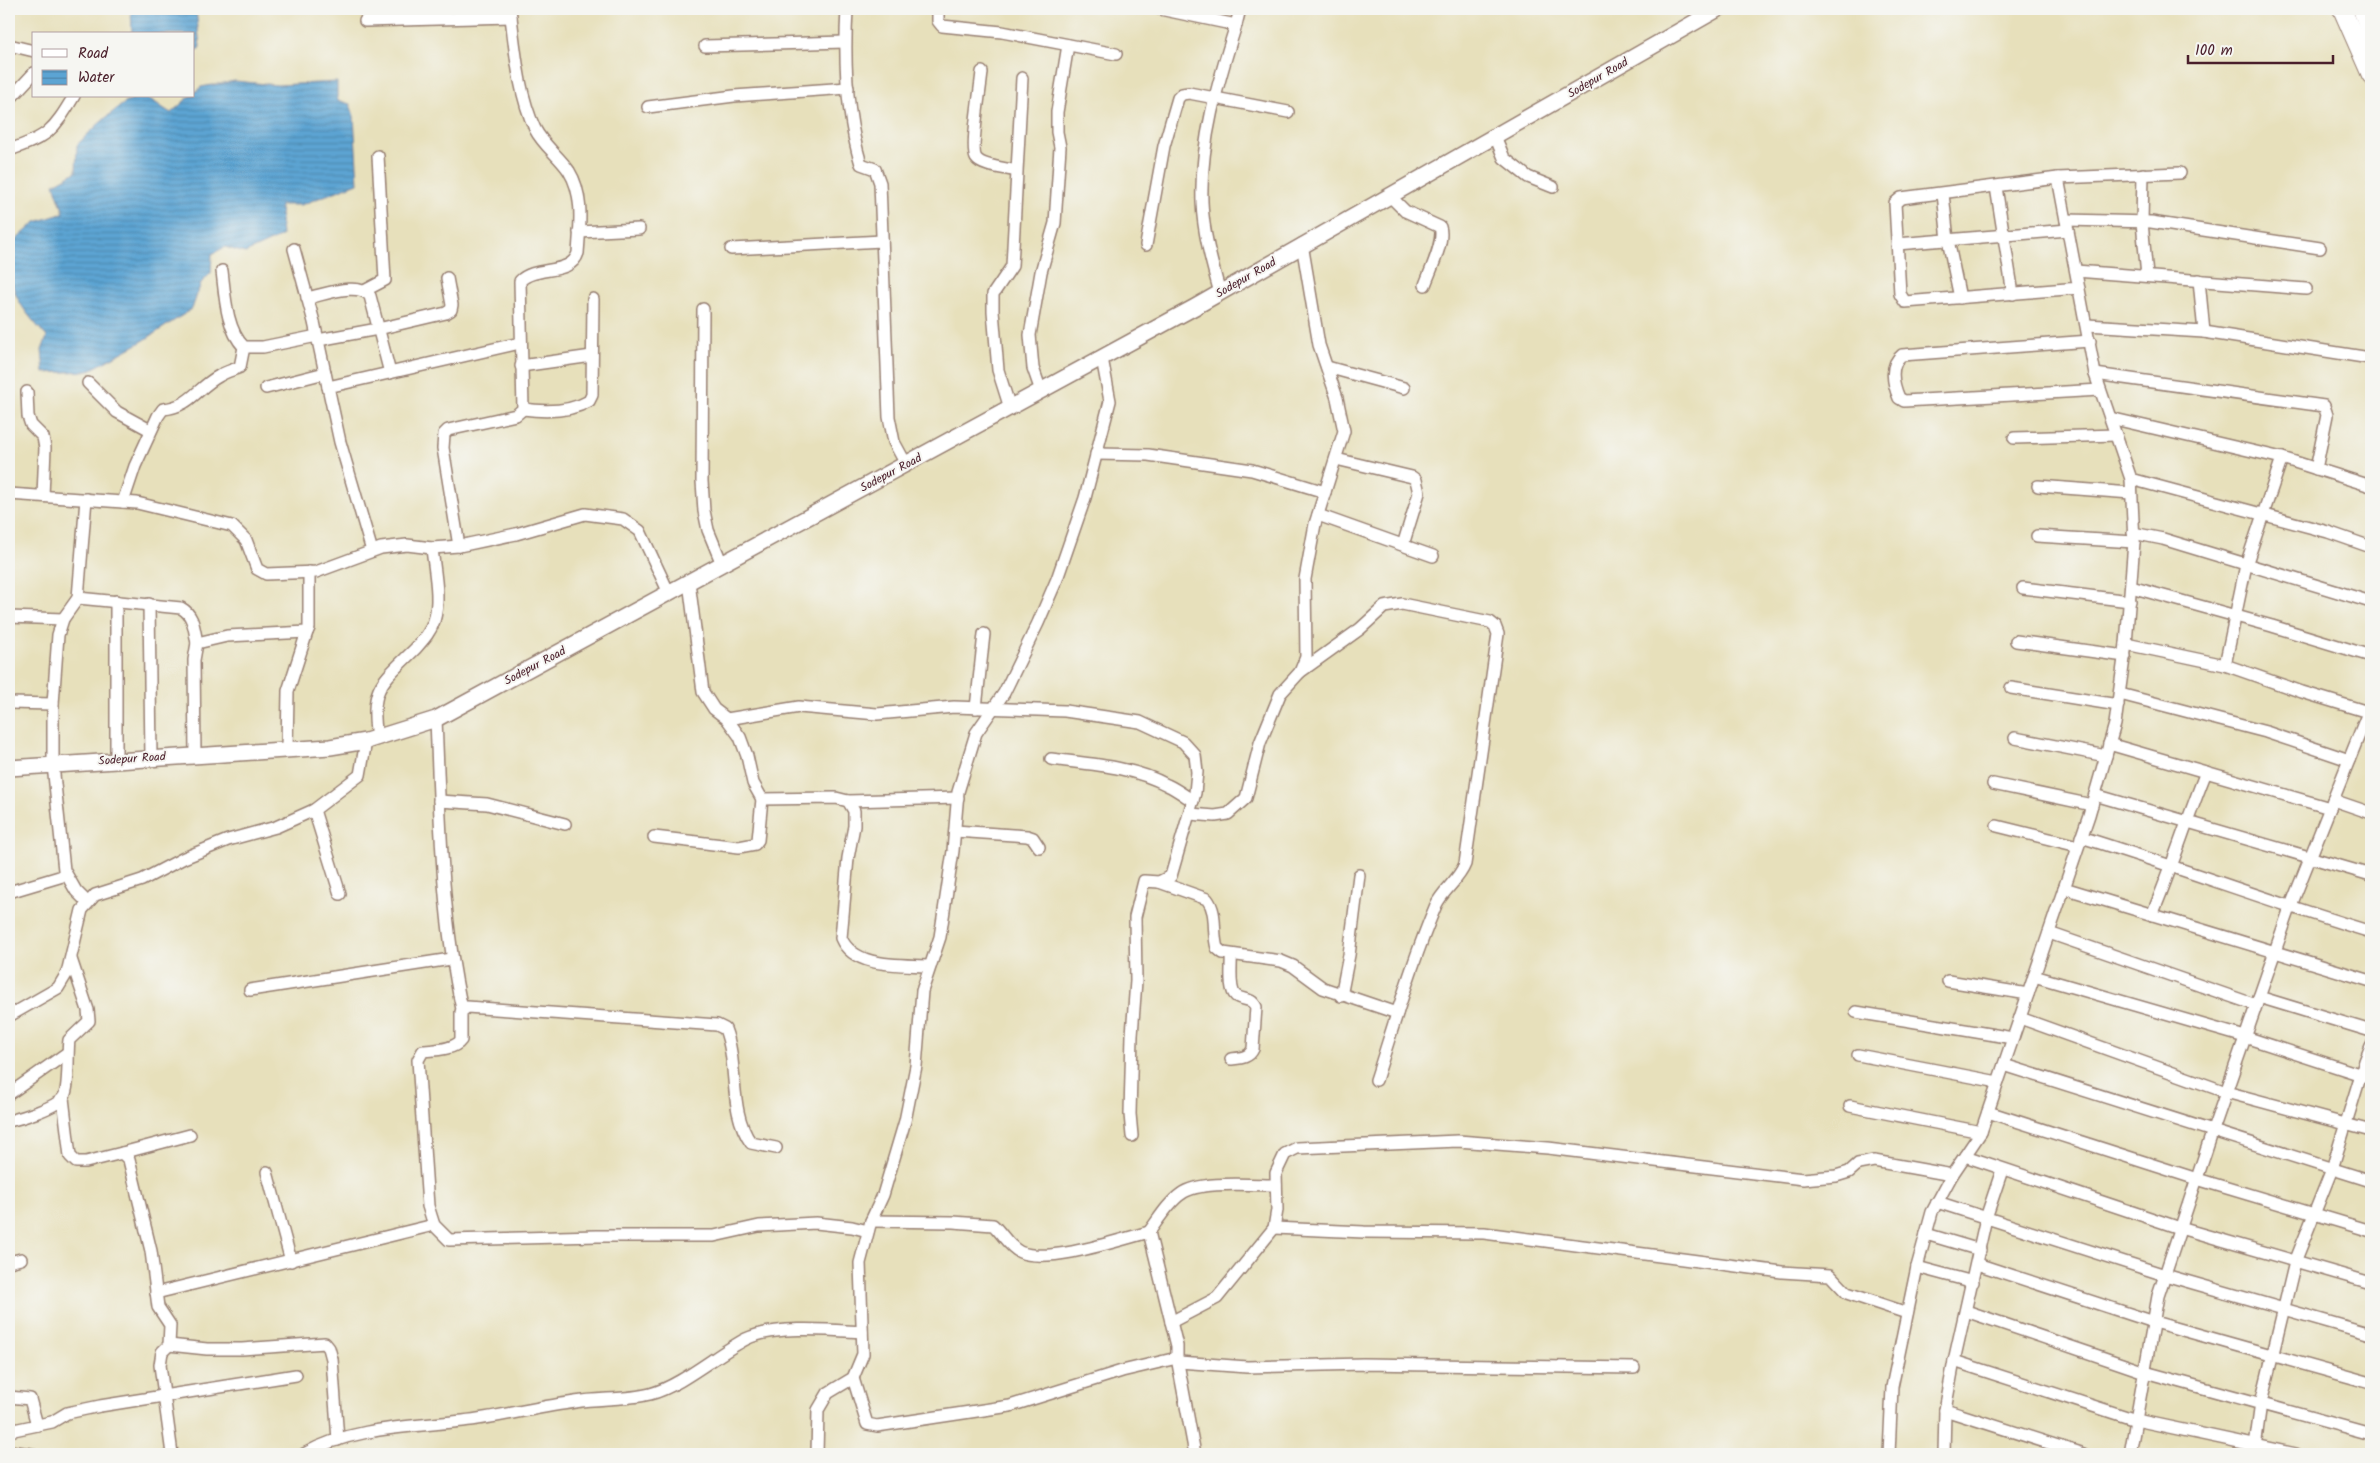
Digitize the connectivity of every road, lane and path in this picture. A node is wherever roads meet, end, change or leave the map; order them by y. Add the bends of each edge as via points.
1 (847, 9) edge
2 (938, 9) edge
3 (1160, 9) edge
4 (1240, 9) edge
5 (1718, 9) edge
6 (2342, 9) edge
7 (2362, 9) edge
8 (1183, 11) edge
9 (511, 13) edge
10 (365, 21) dead end
11 (1236, 25) junction
12 (2371, 34) edge
13 (845, 42) junction
14 (9, 45) edge
15 (1068, 45) junction
16 (705, 46) dead end
17 (32, 51) edge
18 (1116, 54) dead end
19 (982, 72) dead end
20 (32, 75) edge
21 (2371, 75) edge
22 (1022, 78) dead end
23 (848, 88) junction
24 (73, 98) edge
25 (1215, 98) junction
26 (9, 100) edge
27 (648, 107) dead end
28 (1288, 112) dead end
29 (1495, 136) junction
30 (9, 150) edge
31 (378, 156) dead end
32 (1016, 170) junction
33 (2180, 173) dead end
34 (2142, 174) junction
35 (2058, 178) junction
36 (1996, 186) junction
37 (1553, 187) dead end
38 (1942, 194) junction
39 (1390, 196) junction
40 (2142, 222) junction
41 (2067, 225) junction
42 (639, 229) dead end
43 (579, 232) junction
44 (2004, 235) junction
45 (1948, 240) junction
46 (882, 241) junction
47 (1302, 244) junction
48 (1897, 244) junction
49 (1146, 245) dead end
50 (2320, 248) dead end
51 (294, 249) dead end
52 (731, 249) dead end
53 (222, 271) dead end
54 (2076, 271) junction
55 (2147, 276) junction
56 (448, 278) dead end
57 (2199, 280) junction
58 (1425, 285) dead end
59 (2079, 288) junction
60 (2306, 289) dead end
61 (366, 290) junction
62 (1220, 293) junction
63 (2013, 294) junction
64 (307, 298) junction
65 (1960, 298) junction
66 (593, 299) dead end
67 (703, 309) dead end
68 (2086, 325) junction
69 (378, 330) junction
70 (2204, 332) junction
71 (317, 338) junction
72 (2090, 341) junction
73 (520, 343) junction
74 (244, 347) junction
75 (592, 356) junction
76 (1102, 358) junction
77 (2370, 358) dead end
78 (521, 366) junction
79 (1327, 367) junction
80 (390, 373) junction
81 (325, 374) junction
82 (2095, 374) junction
83 (88, 383) dead end
84 (328, 387) junction
85 (266, 388) dead end
86 (1404, 388) dead end
87 (2100, 390) junction
88 (1041, 391) junction
89 (27, 392) dead end
90 (1010, 408) junction
91 (523, 410) junction
92 (2110, 418) junction
93 (150, 430) junction
94 (2116, 435) junction
95 (2014, 438) dead end
96 (1096, 454) junction
97 (2282, 458) junction
98 (1336, 459) junction
99 (906, 464) junction
100 (2316, 469) junction
101 (2131, 479) junction
102 (2038, 486) dead end
103 (2371, 486) edge
104 (1325, 492) junction
105 (2131, 493) junction
106 (9, 494) edge
107 (43, 496) junction
108 (86, 499) junction
109 (123, 502) junction
110 (2262, 514) junction
111 (1318, 515) junction
112 (2037, 536) dead end
113 (2133, 538) junction
114 (1403, 545) junction
115 (459, 546) junction
116 (2371, 547) edge
117 (432, 548) junction
118 (372, 551) junction
119 (1433, 556) dead end
120 (722, 564) junction
121 (2246, 565) junction
122 (309, 572) junction
123 (689, 582) junction
124 (2130, 587) junction
125 (2023, 588) dead end
126 (78, 593) junction
127 (669, 593) junction
128 (116, 601) junction
129 (2130, 601) junction
130 (2371, 602) edge
131 (149, 604) junction
132 (2234, 615) junction
133 (9, 617) edge
134 (63, 619) junction
135 (307, 632) junction
136 (984, 634) dead end
137 (2016, 642) dead end
138 (197, 643) junction
139 (2126, 644) junction
140 (2125, 656) junction
141 (2371, 656) edge
142 (2225, 665) junction
143 (1300, 672) junction
144 (2011, 688) dead end
145 (2119, 699) junction
146 (9, 703) edge
147 (53, 704) junction
148 (976, 708) junction
149 (991, 709) junction
150 (2370, 709) edge
151 (436, 719) junction
152 (727, 719) junction
153 (2014, 738) dead end
154 (371, 739) junction
155 (2109, 744) junction
156 (287, 749) junction
157 (195, 755) junction
158 (2106, 756) junction
159 (151, 758) junction
160 (1051, 759) dead end
161 (2349, 760) junction
162 (116, 761) junction
163 (53, 765) junction
164 (9, 768) edge
165 (2206, 772) junction
166 (1993, 784) dead end
167 (958, 798) junction
168 (762, 799) junction
169 (2093, 800) junction
170 (439, 801) junction
171 (848, 801) junction
172 (1193, 801) junction
173 (2332, 804) junction
174 (314, 810) junction
175 (2371, 813) edge
176 (1190, 814) junction
177 (2186, 822) junction
178 (565, 824) dead end
179 (1996, 826) dead end
180 (955, 831) junction
181 (654, 837) dead end
182 (2080, 842) junction
183 (1039, 847) dead end
184 (2310, 858) junction
185 (2173, 865) junction
186 (66, 875) junction
187 (1359, 875) dead end
188 (2371, 876) edge
189 (1159, 882) junction
190 (2064, 888) junction
191 (9, 891) edge
192 (340, 894) dead end
193 (88, 903) junction
194 (2290, 908) junction
195 (2152, 915) junction
196 (2371, 932) edge
197 (2049, 933) junction
198 (2274, 953) junction
199 (1232, 956) junction
200 (71, 958) junction
201 (451, 959) junction
202 (930, 966) junction
203 (2034, 976) junction
204 (1948, 981) dead end
205 (2371, 981) edge
206 (250, 990) dead end
207 (2028, 994) junction
208 (1340, 996) junction
209 (2258, 1001) junction
210 (462, 1009) junction
211 (1856, 1012) dead end
212 (1397, 1013) junction
213 (9, 1016) edge
214 (2020, 1018) junction
215 (2371, 1031) edge
216 (2245, 1037) junction
217 (2013, 1038) junction
218 (2371, 1046) edge
219 (67, 1052) junction
220 (1858, 1055) dead end
221 (1231, 1059) dead end
222 (2004, 1065) junction
223 (2366, 1076) edge
224 (1376, 1080) dead end
225 (1998, 1082) junction
226 (2226, 1092) junction
227 (9, 1094) edge
228 (63, 1098) junction
229 (1850, 1106) dead end
230 (1988, 1112) junction
231 (9, 1121) edge
232 (2346, 1124) junction
233 (2213, 1130) junction
234 (2371, 1131) edge
235 (1981, 1132) junction
236 (190, 1136) dead end
237 (1132, 1136) dead end
238 (776, 1148) dead end
239 (122, 1153) junction
240 (1965, 1156) junction
241 (2332, 1169) junction
242 (2002, 1170) junction
243 (267, 1172) dead end
244 (1952, 1175) junction
245 (2197, 1179) junction
246 (2371, 1181) edge
247 (1276, 1185) junction
248 (1937, 1202) junction
249 (2314, 1214) junction
250 (1986, 1218) junction
251 (434, 1225) junction
252 (869, 1226) junction
253 (1274, 1228) junction
254 (2180, 1228) junction
255 (2371, 1231) edge
256 (1148, 1232) junction
257 (1926, 1234) junction
258 (1980, 1250) junction
259 (21, 1259) dead end
260 (291, 1261) junction
261 (9, 1262) edge
262 (2295, 1262) junction
263 (1977, 1264) junction
264 (1917, 1267) junction
265 (2165, 1275) junction
266 (1973, 1282) junction
267 (2371, 1283) edge
268 (156, 1294) junction
269 (2284, 1309) junction
270 (1966, 1311) junction
271 (1908, 1313) junction
272 (1171, 1322) junction
273 (2154, 1322) junction
274 (862, 1332) junction
275 (2371, 1334) edge
276 (169, 1345) junction
277 (2272, 1357) junction
278 (1178, 1360) junction
279 (1954, 1361) junction
280 (1634, 1368) dead end
281 (2145, 1372) junction
282 (296, 1375) dead end
283 (853, 1378) junction
284 (2371, 1383) edge
285 (162, 1395) junction
286 (9, 1397) edge
287 (2260, 1403) junction
288 (1945, 1410) junction
289 (2136, 1420) junction
290 (38, 1425) junction
291 (9, 1431) edge
292 (2371, 1434) edge
293 (338, 1440) junction
294 (2254, 1450) edge
295 (9, 1451) edge
296 (31, 1454) edge
297 (172, 1454) edge
298 (304, 1454) edge
299 (817, 1454) edge
300 (1195, 1454) edge
301 (1889, 1454) edge
302 (1944, 1454) edge
303 (2083, 1454) edge
304 (2130, 1454) edge
305 (2296, 1454) edge

1 - 13 street
2 - 15 street via 938,21 942,26 992,30
3 - 8 street
4 - 11 street
5 - 29 main road, Sodepur Road
6 - 21 highway
7 - 12 highway
8 - 11 street
9 - 10 street
9 - 43 street via 523,90 535,128 568,170 577,187
11 - 25 street
13 - 16 street
13 - 23 street
14 - 17 street
15 - 18 street
15 - 88 street via 1057,112 1056,132 1060,147 1055,223 1041,272 1030,335 1033,368
19 - 32 street via 974,155 983,163
20 - 26 street
22 - 32 street
23 - 27 street via 734,96
23 - 46 street via 850,116 861,164 875,169 880,183
24 - 30 street via 48,134
25 - 28 street
25 - 49 street via 1189,93 1178,98 1164,146
25 - 62 street via 1202,202 1206,236
29 - 37 street via 1504,158 1528,177
29 - 39 main road, Sodepur Road
31 - 61 street via 385,280
32 - 90 street via 1012,266 993,294 992,311 998,370
33 - 34 street
34 - 35 street
34 - 40 street
35 - 36 street
35 - 41 street
36 - 38 street
36 - 44 street
38 - 45 street
38 - 48 street via 1896,200 1893,206
39 - 47 main road, Sodepur Road
39 - 58 street via 1405,211 1440,227 1440,241
40 - 41 street
40 - 50 street
40 - 55 street
41 - 44 street
41 - 54 street
42 - 43 street
43 - 73 street via 578,253 574,261 529,275 520,281
44 - 45 street
44 - 63 street
45 - 48 street
45 - 65 street
46 - 52 street
46 - 99 street via 889,417 894,442
47 - 62 main road, Sodepur Road
47 - 79 street via 1319,345
48 - 65 street via 1900,294 1905,302
51 - 64 street
53 - 74 street via 229,318 238,341
54 - 55 street
54 - 59 street
55 - 57 street
56 - 69 street via 451,310
57 - 60 street
57 - 70 street
59 - 63 street
59 - 68 street
61 - 64 street via 357,288
61 - 69 street
62 - 76 main road, Sodepur Road
63 - 65 street
64 - 71 street
66 - 75 street
67 - 120 street via 704,511
68 - 70 street
68 - 72 street
69 - 71 street
69 - 80 street
70 - 77 street
71 - 74 street
71 - 81 street
72 - 82 street
72 - 87 street via 1902,355 1895,361 1893,370 1896,392 1904,401
73 - 78 street
73 - 80 street
74 - 93 street via 240,367 218,376 176,408 163,409
75 - 78 street
75 - 91 street via 590,401 563,409
76 - 88 main road, Sodepur Road
76 - 96 street via 1110,401
78 - 91 street
79 - 86 street
79 - 98 street via 1344,430
80 - 84 street
81 - 84 street
81 - 85 street
82 - 87 street
82 - 100 street via 2324,406 2327,415
83 - 93 street via 117,412
84 - 118 street via 340,442
87 - 92 street
88 - 90 main road, Sodepur Road
89 - 107 street via 31,425 43,438
90 - 99 main road, Sodepur Road
91 - 115 street via 516,415 448,430 444,434 443,448
92 - 94 street
92 - 97 street
93 - 109 street
94 - 95 street
94 - 101 street
96 - 104 street via 1148,455 1252,470
96 - 149 street via 1085,498 1057,579 1004,694
97 - 100 street
97 - 110 street
98 - 104 street
98 - 114 street via 1416,480 1418,492
99 - 120 main road, Sodepur Road
100 - 103 street
101 - 105 street
101 - 110 street
102 - 105 street
104 - 111 street
105 - 113 street
106 - 107 street
107 - 108 street
108 - 109 street
108 - 126 street
109 - 122 street via 232,526 246,540 255,566 266,574
110 - 116 street
110 - 121 street
111 - 114 street
111 - 143 street via 1305,579 1306,657
112 - 113 street
113 - 121 street via 2163,539
113 - 124 street
114 - 119 street
115 - 117 street
115 - 127 street via 516,534 584,514 623,519 640,531
117 - 118 street via 407,545
117 - 154 street via 434,620 426,638 379,686
118 - 122 street
120 - 123 main road, Sodepur Road
121 - 130 street
121 - 132 street
122 - 135 street
123 - 127 main road, Sodepur Road
123 - 152 street via 703,692 714,709
124 - 129 street
124 - 132 street
125 - 129 street
126 - 128 street
126 - 134 street
127 - 151 main road, Sodepur Road
128 - 131 street
128 - 162 street
129 - 139 street
131 - 138 street via 181,608 188,612
131 - 159 street
132 - 141 street
132 - 142 street
133 - 134 street
134 - 147 street via 58,634
135 - 138 street via 227,636
135 - 156 street via 288,691
136 - 148 street
137 - 140 street
138 - 157 street via 194,660
139 - 140 street
139 - 142 street
140 - 145 street
142 - 150 street via 2302,692
143 - 176 street via 1280,694 1260,743 1246,798 1228,814
143 - 212 street via 1360,629 1384,607 1402,604 1490,622 1498,634 1465,864 1437,902
144 - 145 street
145 - 155 street
145 - 161 street via 2266,732
146 - 147 street
147 - 163 street
148 - 149 street
148 - 152 street via 926,708 877,714 799,707
149 - 167 street via 976,733
149 - 172 street via 1065,711 1140,722 1183,742 1195,755 1197,772
150 - 161 street
151 - 154 main road, Sodepur Road
151 - 170 street
152 - 168 street via 740,737 753,783
153 - 158 street
154 - 156 main road, Sodepur Road
154 - 174 street via 360,775
155 - 158 street
155 - 165 street
156 - 157 main road, Sodepur Road
157 - 159 main road, Sodepur Road
158 - 169 street
159 - 162 main road, Sodepur Road
160 - 172 street via 1136,774 1166,784
161 - 173 street
162 - 163 main road, Sodepur Road
163 - 164 main road, Sodepur Road
163 - 186 street
165 - 173 street
165 - 177 street
166 - 169 street
167 - 171 street
167 - 180 street
168 - 171 street via 836,798
168 - 181 street via 758,840 750,846
169 - 177 street
169 - 182 street
170 - 178 street via 487,804
170 - 201 street
171 - 202 street via 854,811 854,826 841,938 844,946 857,957 885,963
172 - 176 street
173 - 175 street
173 - 184 street
174 - 192 street
174 - 193 street via 276,827 228,840 184,858 142,880 95,895
176 - 189 street via 1171,876
177 - 184 street
177 - 185 street
179 - 182 street
180 - 183 street via 1027,836 1033,838
180 - 202 street via 940,937
182 - 185 street
182 - 190 street
184 - 188 street
184 - 194 street
185 - 194 street
185 - 195 street
186 - 191 street
186 - 193 street
187 - 208 street via 1349,955
189 - 199 street via 1207,899 1214,916 1217,948
189 - 237 street via 1144,881 1135,917 1136,981 1130,1094
190 - 195 street
190 - 197 street
193 - 200 street via 82,910
194 - 196 street
194 - 198 street
195 - 198 street
197 - 203 street
197 - 209 street
198 - 205 street
198 - 209 street
199 - 208 street via 1282,961
199 - 221 street via 1234,992 1254,1003 1256,1013 1251,1054
200 - 213 street via 58,988
200 - 219 street via 88,1010 88,1021 69,1040
201 - 206 street
201 - 210 street
202 - 252 street via 922,991 916,1066 905,1121 883,1195
203 - 207 street
203 - 216 street
204 - 207 street
207 - 214 street
208 - 212 street
209 - 215 street
209 - 216 street
210 - 238 street via 476,1007 717,1025 725,1029 731,1042 743,1133 751,1143
210 - 251 street via 460,1042 451,1047 423,1051 418,1060 428,1206
211 - 217 street
212 - 224 street
214 - 217 street
214 - 226 street
216 - 223 street
216 - 226 street
217 - 222 street
218 - 223 street
219 - 227 street
219 - 228 street
220 - 225 street
222 - 225 street
222 - 233 street
223 - 232 street
225 - 230 street
226 - 232 street
226 - 233 street
228 - 231 street via 53,1105
228 - 239 street via 70,1156 76,1162
229 - 235 street
230 - 235 street
230 - 245 street
232 - 234 street
232 - 241 street
233 - 241 street
233 - 245 street
235 - 240 street
236 - 239 street
239 - 268 street via 129,1160 140,1203
240 - 242 street via 1980,1159
240 - 244 street
241 - 246 street
241 - 249 street
242 - 250 street
242 - 254 street
243 - 260 street
244 - 247 street via 1874,1161 1858,1164 1850,1172 1836,1176 1804,1179 1548,1148 1458,1141 1297,1148 1285,1154 1276,1173
244 - 248 street
245 - 249 street
245 - 254 street
247 - 253 street
247 - 256 street via 1218,1184 1191,1189 1180,1194
248 - 250 street
248 - 257 street
249 - 255 street
249 - 262 street
250 - 258 street
250 - 265 street
251 - 252 street via 449,1240 470,1241 714,1236 759,1226 816,1223
251 - 260 street
252 - 256 street via 953,1222 993,1226 1015,1249 1028,1254 1086,1249
252 - 274 street via 860,1263
253 - 271 street via 1484,1233 1782,1272 1830,1275 1847,1293
253 - 272 street via 1217,1298
254 - 262 street
254 - 265 street
256 - 272 street
257 - 258 street
257 - 264 street
258 - 263 street
259 - 261 street
260 - 268 street
262 - 267 street
262 - 269 street
263 - 266 street
263 - 273 street
264 - 266 street
264 - 271 street
265 - 269 street
265 - 273 street
266 - 270 street
268 - 276 street via 158,1307 170,1326
269 - 275 street
269 - 277 street
270 - 279 street
270 - 281 street
271 - 301 street via 1892,1387
272 - 278 street
273 - 277 street
273 - 281 street
274 - 283 street via 863,1354
274 - 293 street via 783,1331 748,1338 652,1394 575,1402 464,1421 392,1427
276 - 285 street via 162,1352 161,1359
276 - 293 street via 242,1349 325,1344 332,1359
277 - 284 street
277 - 287 street
278 - 280 street via 1247,1367 1363,1364
278 - 283 street via 1122,1371 1010,1406 877,1426 867,1424
278 - 300 street
279 - 288 street
279 - 289 street
281 - 287 street
281 - 289 street
282 - 285 street
283 - 299 street via 828,1393 818,1410
285 - 290 street via 78,1410
285 - 297 street
286 - 290 street via 30,1398
287 - 292 street
287 - 294 street
288 - 302 street
288 - 303 street
289 - 294 street
289 - 304 street
290 - 291 street
293 - 298 street
294 - 305 street
295 - 296 street

